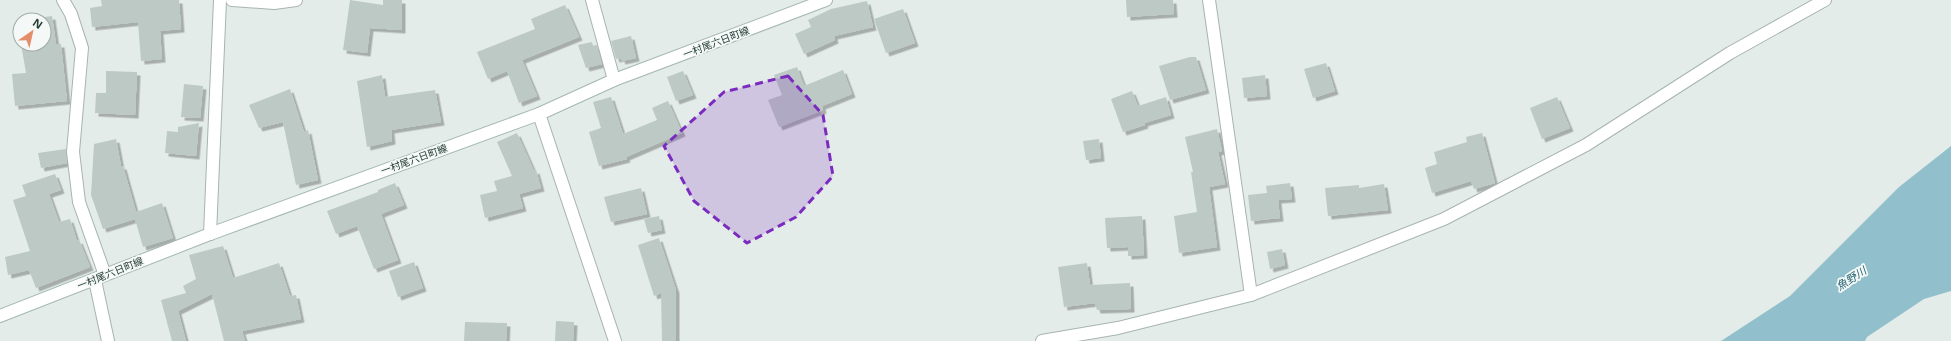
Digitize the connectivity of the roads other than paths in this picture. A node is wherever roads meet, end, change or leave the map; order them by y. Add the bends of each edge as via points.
1 (63, 0) edge
2 (220, 0) edge
3 (232, 0) edge
4 (296, 0) edge
5 (592, 0) edge
6 (826, 0) edge
7 (1209, 0) edge
8 (1825, 0) edge
9 (614, 80) junction
10 (539, 114) junction
11 (210, 234) junction
12 (100, 278) junction
13 (1251, 295) junction
14 (0, 316) edge
15 (108, 341) edge
16 (615, 341) edge
17 (1042, 341) edge

1 - 12 street via 71,14 82,48 73,152 79,202
2 - 11 street
3 - 4 street via 274,3
5 - 9 street
6 - 9 street, 一村尾六日町線
7 - 13 street
8 - 13 street via 1730,53 1586,145 1444,219
9 - 10 street, 一村尾六日町線
10 - 11 street, 一村尾六日町線
10 - 16 street
11 - 12 street, 一村尾六日町線
12 - 14 street, 一村尾六日町線
12 - 15 street
13 - 17 street via 1118,328

